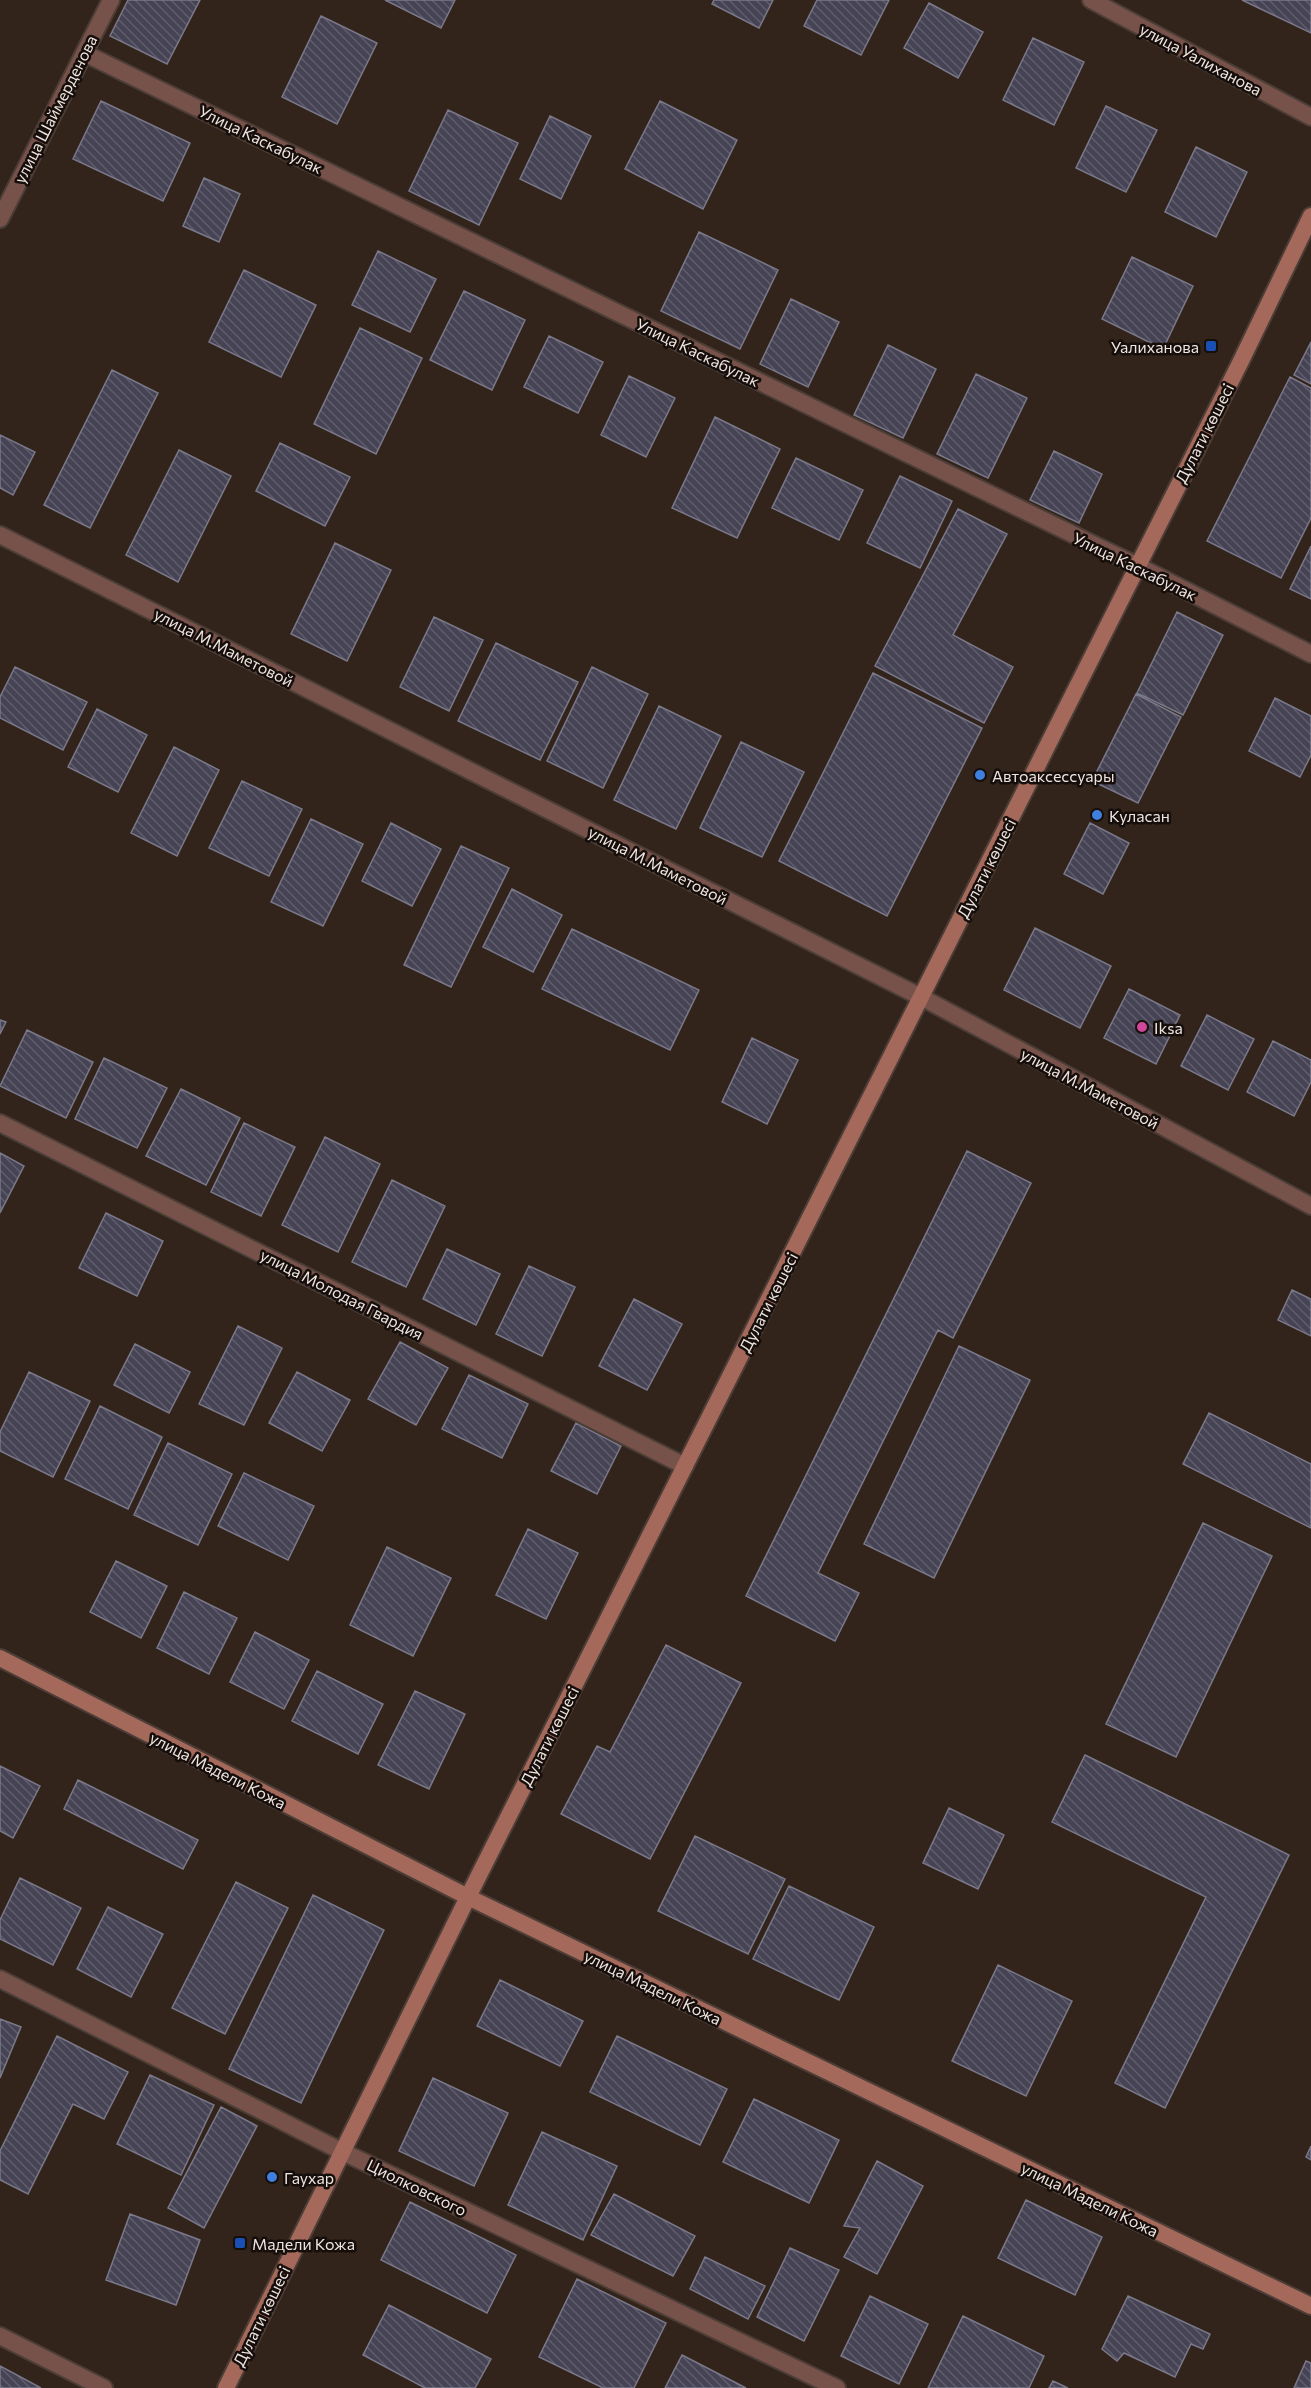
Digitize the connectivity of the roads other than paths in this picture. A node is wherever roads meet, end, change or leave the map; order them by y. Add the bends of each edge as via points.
1 (111, 0) edge
2 (1091, 0) edge
3 (84, 53) junction
4 (1311, 117) edge
5 (1311, 216) edge
6 (0, 219) edge
7 (0, 535) edge
8 (1138, 566) junction
9 (1311, 654) edge
10 (921, 997) junction
11 (0, 1123) edge
12 (1311, 1206) edge
13 (685, 1466) junction
14 (0, 1658) edge
15 (468, 1897) junction
16 (0, 1979) edge
17 (343, 2152) junction
18 (1311, 2306) edge
19 (0, 2336) edge
20 (104, 2388) edge
21 (226, 2388) edge
22 (837, 2388) edge

1 - 3 street, улица Шаймерденова
2 - 4 street, улица Уалиханова
3 - 6 street, улица Шаймерденова
3 - 8 street, Улица Каскабулак
5 - 8 main road, Дулати көшесі
7 - 10 street, улица М.Маметовой
8 - 9 street, Улица Каскабулак
8 - 10 main road, Дулати көшесі
10 - 12 street, улица М.Маметовой
10 - 13 main road, Дулати көшесі
11 - 13 street, улица Молодая Гвардия
13 - 15 main road, Дулати көшесі
14 - 15 main road, улица Мадели Кожа
15 - 17 main road, Дулати көшесі
15 - 18 main road, улица Мадели Кожа
16 - 17 street, Циолковского
17 - 21 main road, Дулати көшесі
17 - 22 street, Циолковского
19 - 20 street

